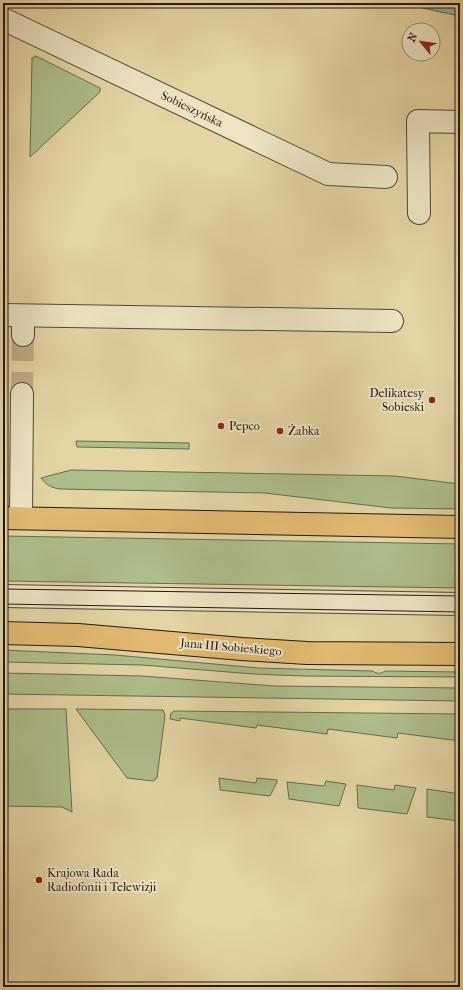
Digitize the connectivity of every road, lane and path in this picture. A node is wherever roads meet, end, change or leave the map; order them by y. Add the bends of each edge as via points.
1 (3, 19) edge
2 (460, 122) edge
3 (386, 177) dead end
4 (419, 213) dead end
5 (392, 321) dead end
6 (16, 322) edge
7 (22, 394) tunnel mouth
8 (12, 518) edge
9 (460, 527) edge
10 (3, 596) edge
11 (460, 604) edge
12 (3, 633) edge
13 (460, 654) edge

1 - 3 lane, Sobieszyńska via 328,174
2 - 4 lane via 418,121
5 - 6 lane
7 - 8 lane
8 - 9 main road
10 - 11 lane
12 - 13 main road, Jana III Sobieskiego via 78,635 307,653

